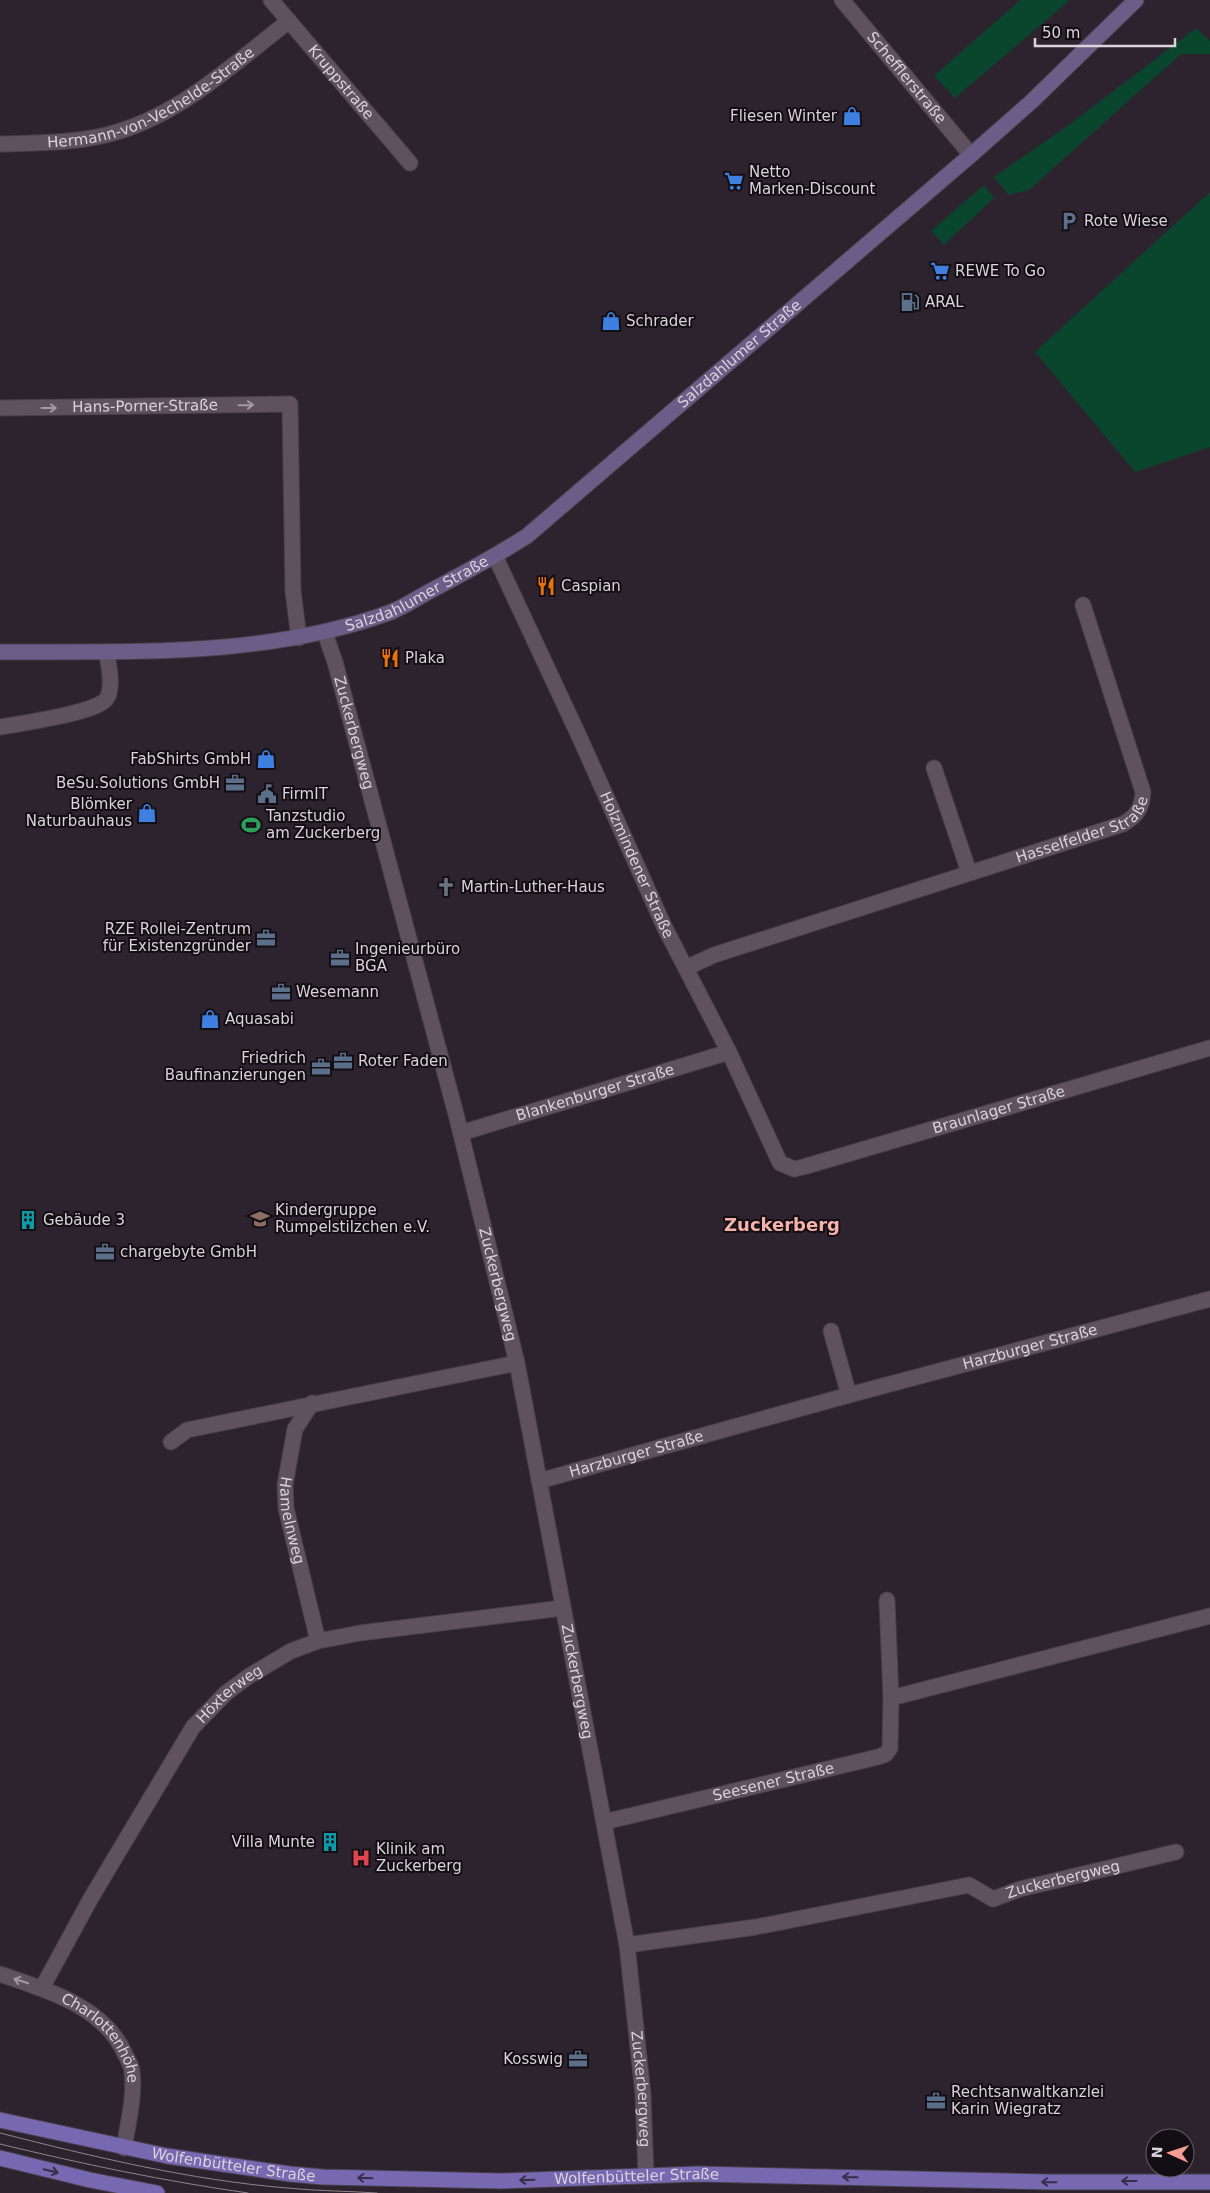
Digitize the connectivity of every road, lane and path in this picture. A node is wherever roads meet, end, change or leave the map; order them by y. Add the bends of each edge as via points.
1 (270, 0) edge
2 (842, 0) edge
3 (1136, 0) edge
4 (289, 21) junction
5 (0, 144) edge
6 (971, 155) junction
7 (410, 163) dead end
8 (0, 408) edge
9 (495, 556) junction
10 (1083, 605) dead end
11 (325, 633) junction
12 (299, 638) junction
13 (0, 652) edge
14 (107, 652) junction
15 (0, 727) edge
16 (934, 768) dead end
17 (969, 872) junction
18 (686, 968) junction
19 (1210, 1048) edge
20 (729, 1052) junction
21 (461, 1133) junction
22 (787, 1167) joint
23 (1210, 1299) edge
24 (831, 1331) dead end
25 (517, 1363) junction
26 (849, 1395) junction
27 (312, 1403) junction
28 (171, 1442) dead end
29 (539, 1481) junction
30 (887, 1600) dead end
31 (564, 1608) junction
32 (1210, 1616) edge
33 (318, 1641) junction
34 (891, 1698) junction
35 (604, 1822) junction
36 (1176, 1852) dead end
37 (628, 1945) junction
38 (0, 1974) edge
39 (42, 1988) junction
40 (0, 2120) edge
41 (124, 2148) junction
42 (0, 2158) edge
43 (646, 2175) junction
44 (1210, 2182) edge
45 (157, 2193) edge

1 - 4 street, Kruppstraße
2 - 6 street, Schefflerstraße
3 - 6 main road, Salzdahlumer Straße
4 - 5 street, Hermann-von-Vechelde-Straße via 192,96 147,121 106,135 55,142
4 - 7 street, Kruppstraße
6 - 9 main road, Salzdahlumer Straße via 526,536
8 -> 12 street, Hans-Porner-Straße via 290,404 293,591
9 - 11 main road, Salzdahlumer Straße via 393,611
9 - 18 street, Holzmindener Straße
10 - 17 street, Hasselfelder Straße via 1143,792 1138,812 1123,824
11 - 12 main road, Salzdahlumer Straße
11 - 21 street, Zuckerbergweg
12 - 14 main road, Salzdahlumer Straße via 233,648
13 - 14 main road, Salzdahlumer Straße
14 - 15 street via 110,683 108,698 102,704
16 - 17 street
17 - 18 street, Hasselfelder Straße via 714,955
18 - 20 street, Holzmindener Straße
19 - 22 street, Braunlager Straße via 803,1167
20 - 21 street, Blankenburger Straße
20 - 22 street, Holzmindener Straße via 775,1156
21 - 25 street, Zuckerbergweg
23 - 26 street, Harzburger Straße
24 - 26 street
25 - 27 street
25 - 29 street, Zuckerbergweg
26 - 29 street, Harzburger Straße
27 - 28 street via 187,1430
27 - 33 street, Hamelnweg via 295,1429 286,1485 286,1508
29 - 31 street, Zuckerbergweg
30 - 34 street, Seesener Straße
31 - 33 street, Höxterweg
31 - 35 street, Zuckerbergweg
32 - 34 street
33 - 39 street, Höxterweg via 291,1651 249,1676 226,1693 193,1728 96,1890
34 - 35 street, Seesener Straße via 890,1748 886,1754
35 - 37 street, Zuckerbergweg
36 - 37 street, Zuckerbergweg via 1020,1889 993,1899 969,1885 756,1927
37 - 43 street, Zuckerbergweg via 643,2094
39 -> 38 street, Charlottenhöhe
39 - 41 street, Charlottenhöhe via 103,2022 123,2047 132,2069 133,2092
40 - 41 main road, Wolfenbütteler Straße
43 -> 41 main road, Wolfenbütteler Straße via 501,2181 323,2177
42 -> 45 main road
44 -> 43 main road, Wolfenbütteler Straße

